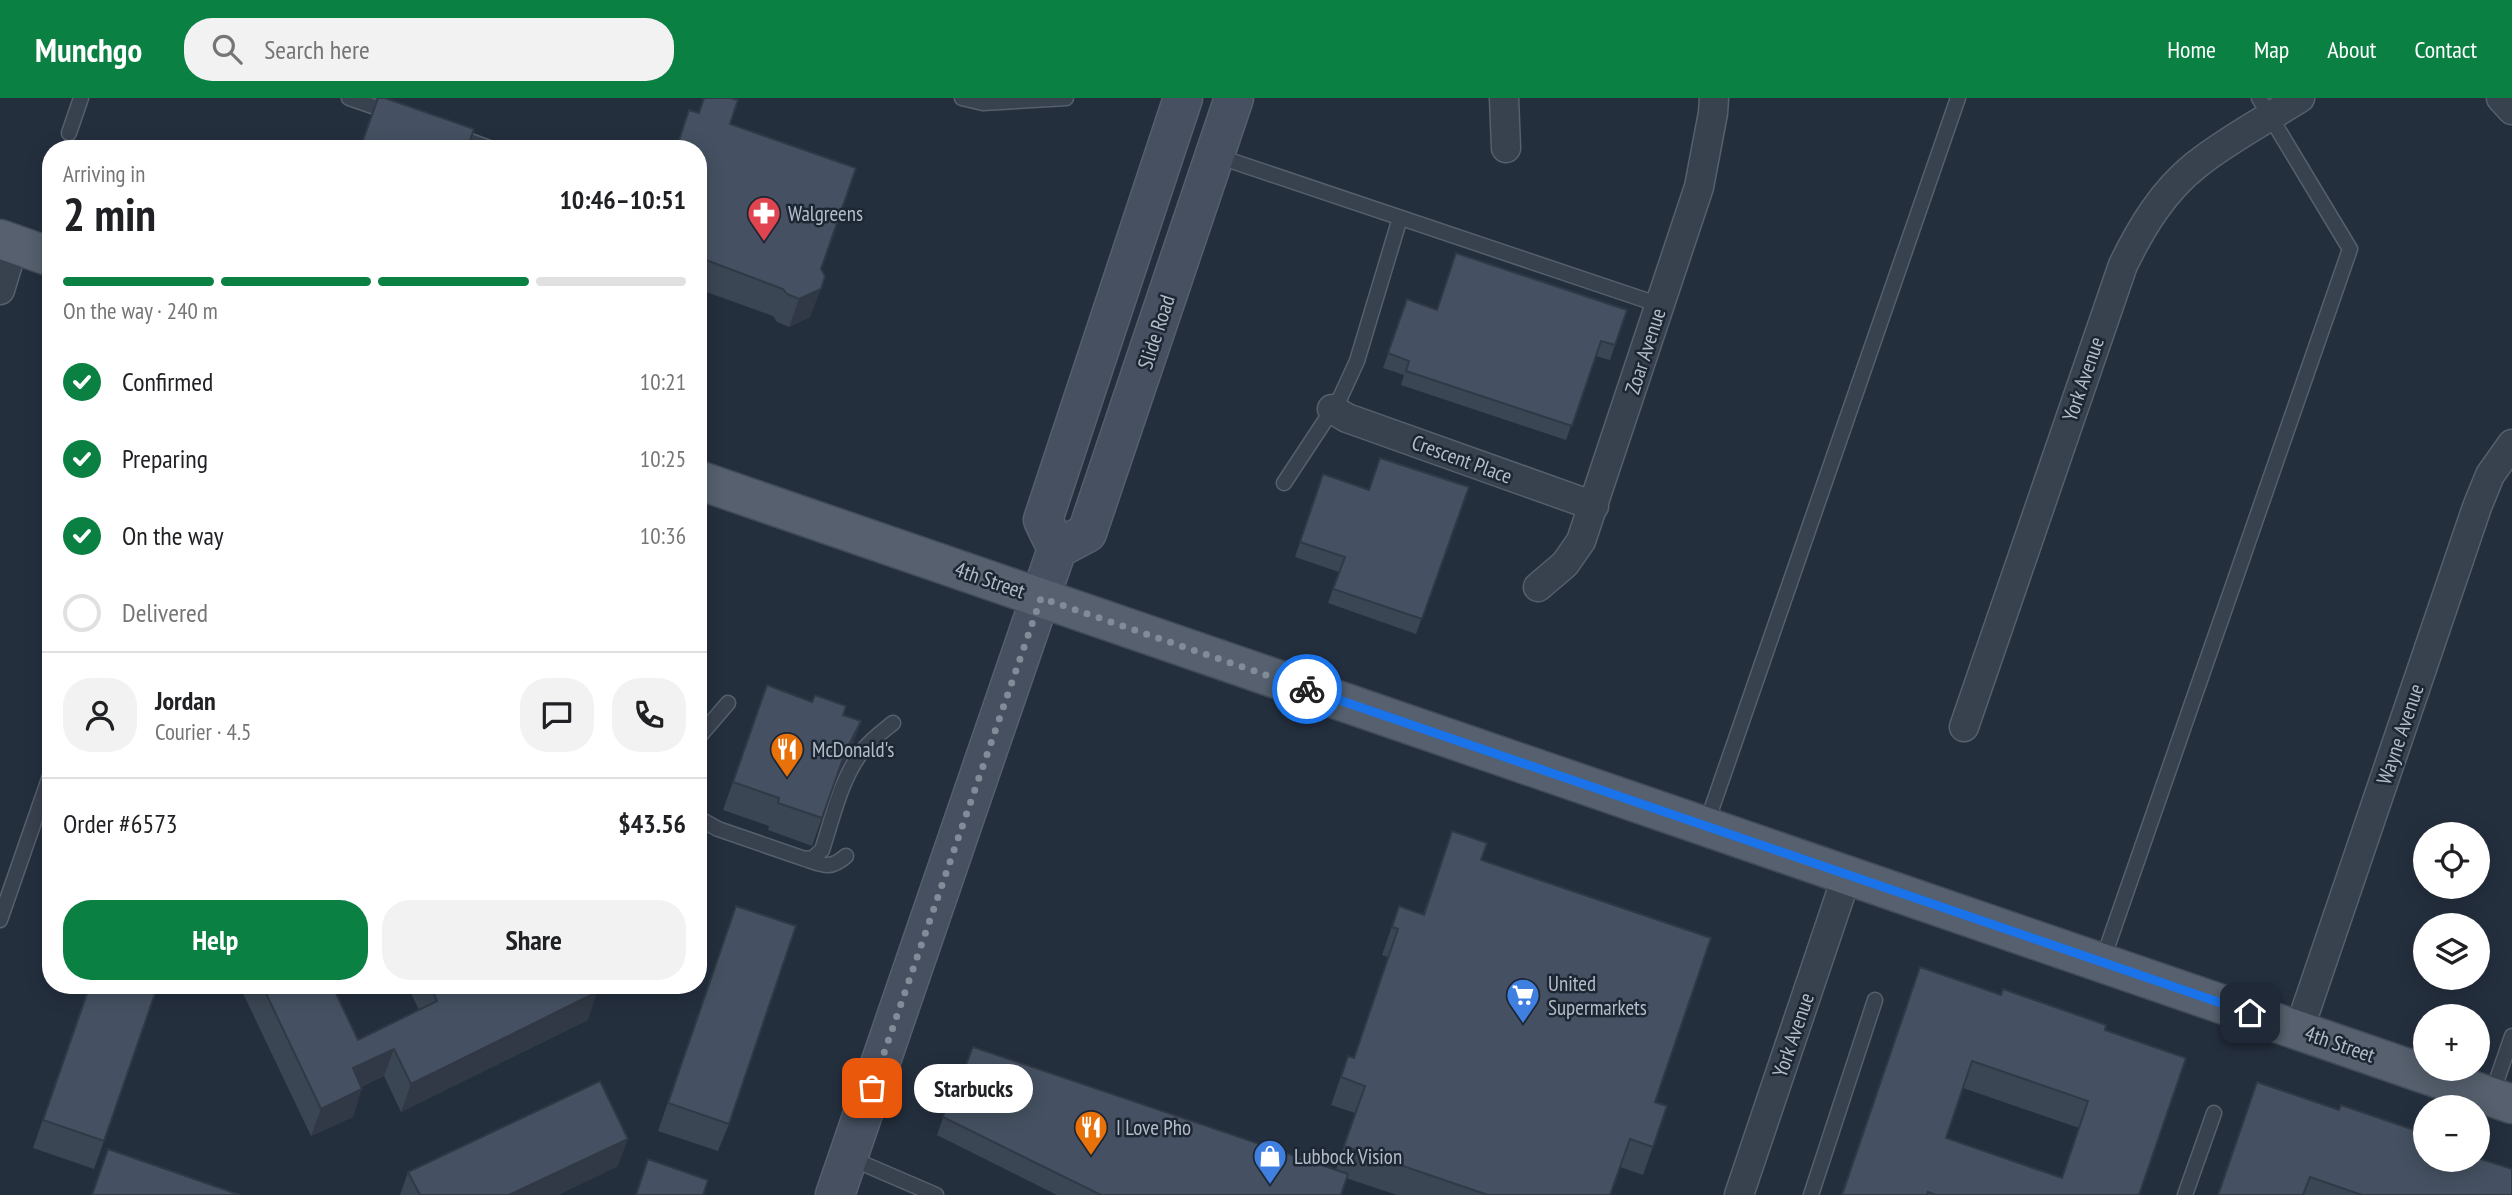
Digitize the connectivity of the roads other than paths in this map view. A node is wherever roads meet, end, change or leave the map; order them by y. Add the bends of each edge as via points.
1 (81, 98) edge
2 (349, 98) edge
3 (962, 98) edge
4 (1066, 98) edge
5 (1182, 98) edge
6 (1234, 98) edge
7 (1504, 98) edge
8 (1714, 98) edge
9 (1958, 98) edge
10 (2300, 98) edge
11 (2501, 98) edge
12 (2265, 107) edge
13 (2512, 110) edge
14 (401, 116) edge
15 (440, 130) edge
16 (69, 133) dead end
17 (467, 140) edge
18 (1506, 148) dead end
19 (1216, 156) junction
20 (1400, 218) junction
21 (7, 242) edge
22 (42, 254) edge
23 (0, 290) edge
24 (1660, 305) junction
25 (1332, 409) junction
26 (2512, 444) edge
27 (707, 483) edge
28 (1284, 484) dead end
29 (1594, 506) junction
30 (1057, 549) junction
31 (1538, 587) dead end
32 (1041, 598) junction
33 (728, 703) dead end
34 (892, 723) dead end
35 (1964, 727) dead end
36 (707, 728) edge
37 (42, 799) edge
38 (707, 823) edge
39 (1705, 827) junction
40 (846, 856) dead end
41 (805, 859) junction
42 (1847, 875) junction
43 (0, 920) edge
44 (2101, 963) junction
45 (1875, 1000) dead end
46 (2299, 1030) junction
47 (2512, 1036) edge
48 (2502, 1100) edge
49 (2214, 1113) dead end
50 (848, 1157) junction
51 (835, 1195) edge
52 (936, 1195) edge
53 (1739, 1195) edge
54 (1811, 1195) edge
55 (2185, 1195) edge

1 - 16 lane
2 - 14 lane
3 - 4 lane via 983,103
5 - 30 main road via 1043,520
6 - 19 main road, Slide Road
7 - 18 street
8 - 24 street, Zoar Avenue via 1699,187
9 - 39 lane
10 - 12 street, York Avenue
11 - 13 street
12 - 35 street, York Avenue via 2165,195 2123,265
12 - 44 lane via 2350,248
15 - 17 lane
19 - 20 lane
19 - 30 main road, Slide Road via 1087,533
20 - 24 lane
20 - 25 lane via 1357,361
21 - 22 main road
21 - 23 street
24 - 29 street, Zoar Avenue
25 - 28 lane
25 - 29 street, Crescent Place
26 - 46 street, Wayne Avenue via 2490,475 2477,507
27 - 32 main road, 4th Street
29 - 31 street, Zoar Avenue via 1581,541
30 - 32 main road
32 - 39 main road, 4th Street
32 - 50 main road
33 - 36 lane
34 - 41 lane via 865,748 847,777 822,850
37 - 43 lane
38 - 41 lane
39 - 42 main road, 4th Street
40 - 41 lane via 836,865 824,866
42 - 44 main road, 4th Street
42 - 53 street, York Avenue
44 - 46 main road, 4th Street
45 - 54 lane
46 - 48 main road, 4th Street
47 - 48 lane
49 - 55 lane
50 - 51 main road
50 - 52 lane

